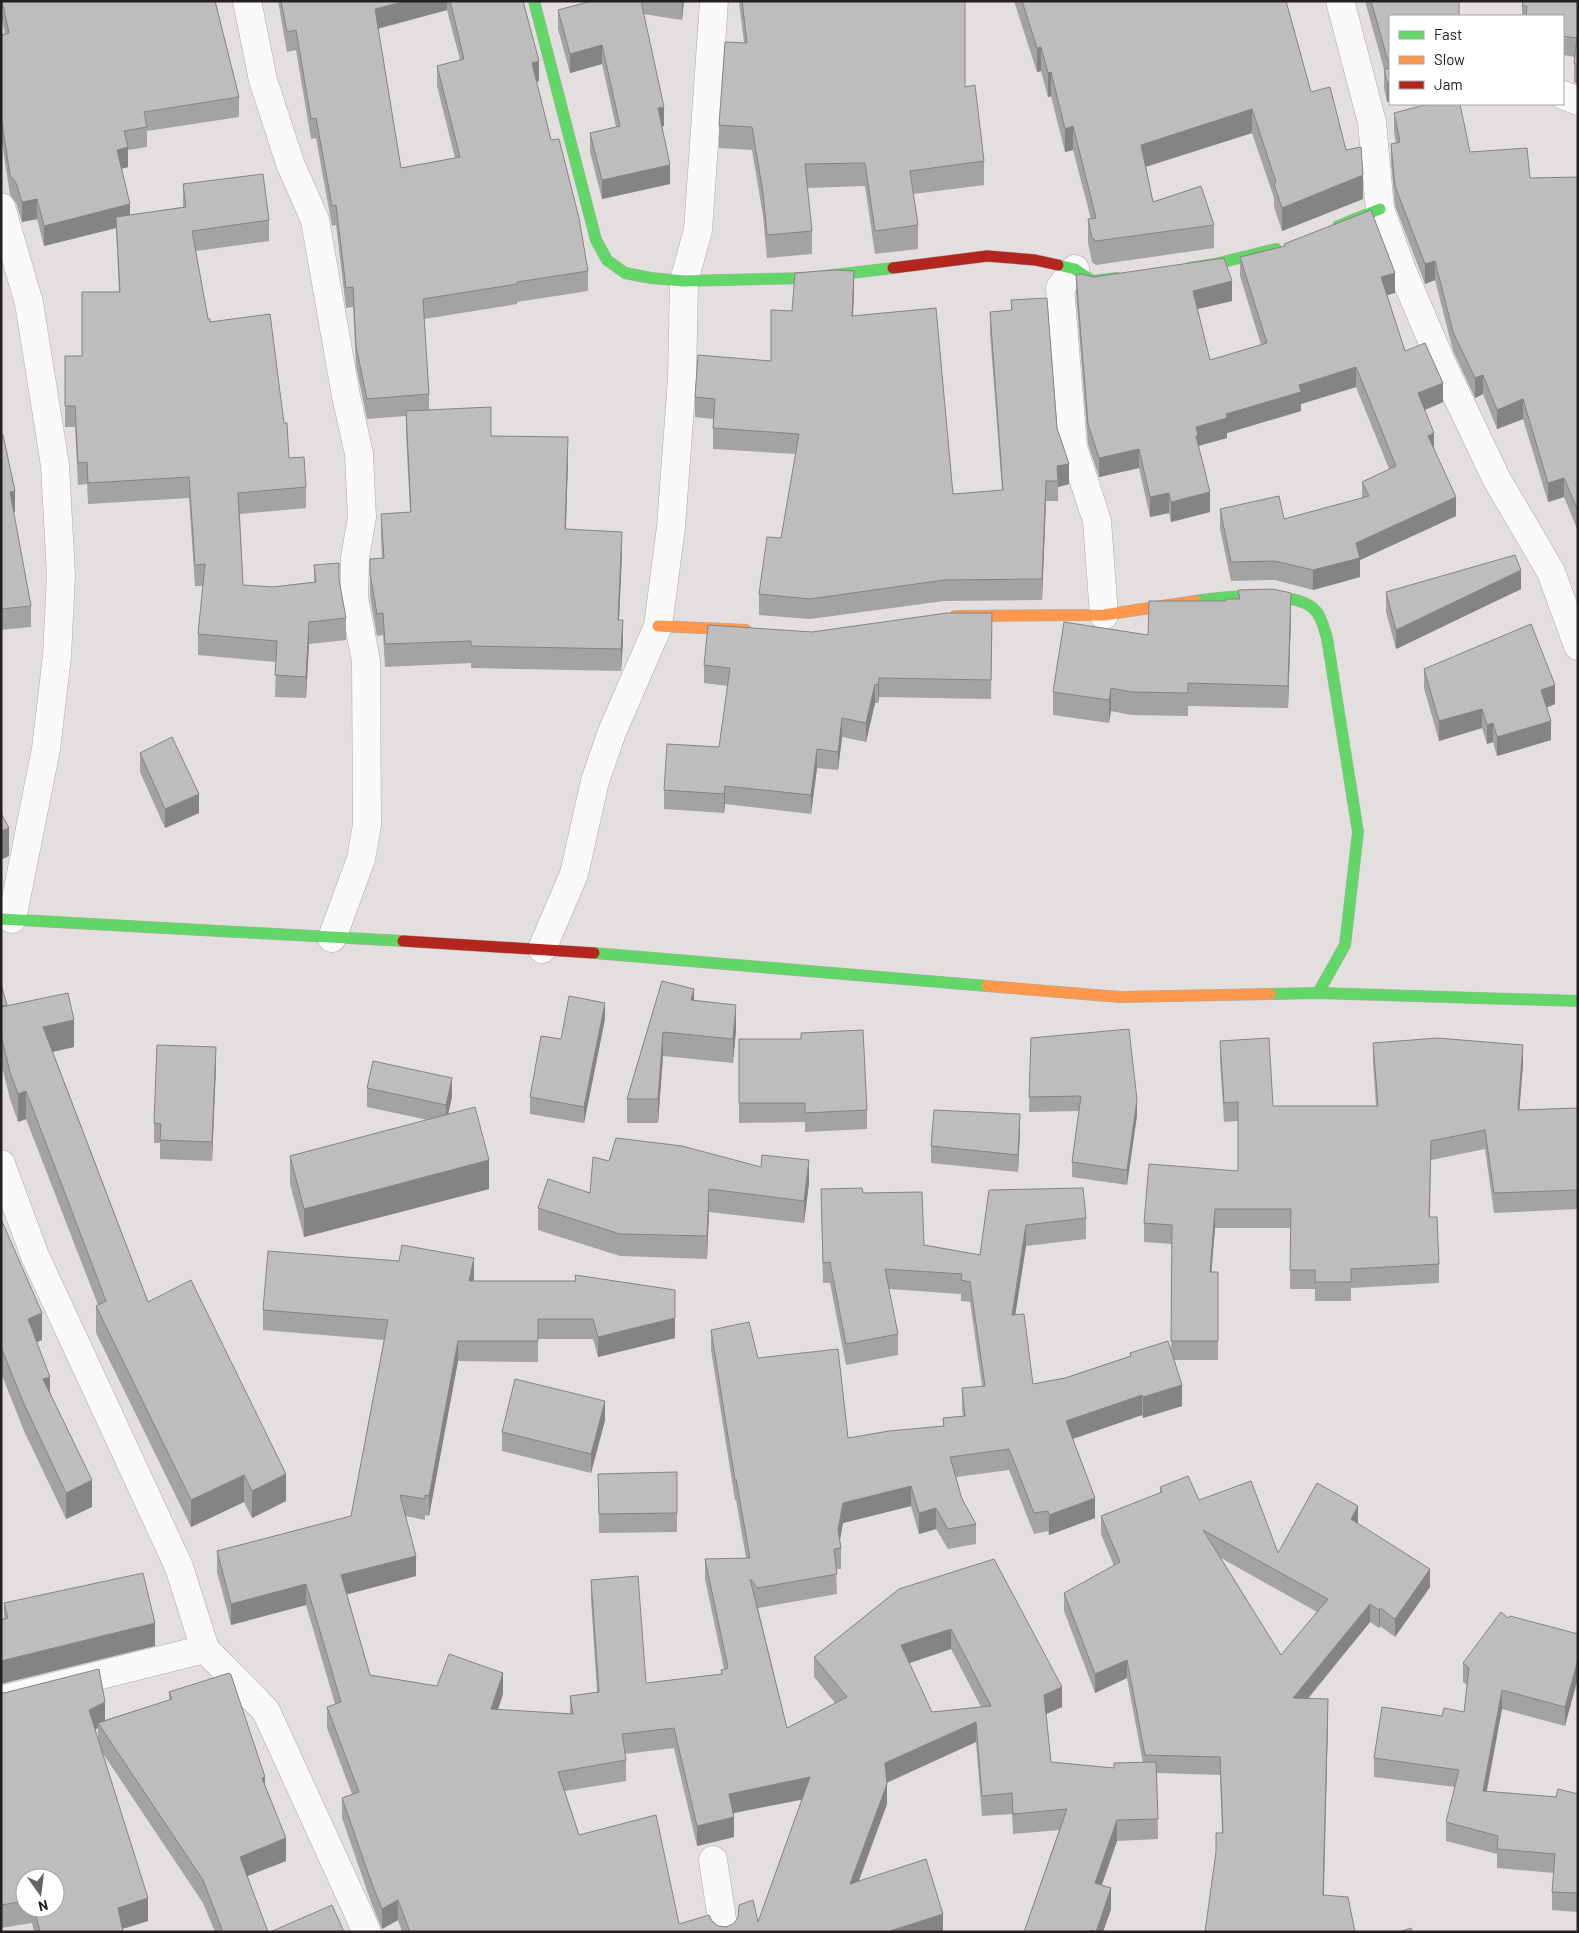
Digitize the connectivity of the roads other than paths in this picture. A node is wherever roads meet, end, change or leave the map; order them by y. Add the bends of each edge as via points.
1 (247, 1) edge
2 (534, 1) edge
3 (714, 1) edge
4 (1340, 1) edge
5 (1564, 95) edge
6 (1578, 101) edge
7 (1, 207) edge
8 (1380, 209) junction
9 (1328, 230) edge
10 (1284, 247) edge
11 (1074, 270) junction
12 (1176, 270) edge
13 (1128, 276) edge
14 (684, 281) junction
15 (1104, 615) junction
16 (946, 616) edge
17 (658, 626) junction
18 (757, 631) edge
19 (1578, 646) edge
20 (7, 919) edge
21 (332, 938) junction
22 (542, 949) junction
23 (1318, 993) junction
24 (1578, 1001) edge
25 (1, 1164) edge
26 (204, 1649) junction
27 (1, 1700) edge
28 (713, 1860) dead end
29 (367, 1932) edge
30 (724, 1932) edge

1 - 21 street via 263,80 290,163 314,220 346,396 360,454 362,517 355,558 354,598 366,661 368,825 361,859
2 - 14 street via 596,240 607,260 625,273
3 - 14 street via 698,230
4 - 8 street via 1385,119
5 - 6 street
7 - 20 street via 29,303 55,465 61,575 57,656 46,749
8 - 9 street
8 - 19 street via 1442,364 1496,478 1551,572
10 - 12 street
11 - 13 street via 1092,281
11 - 14 street via 1035,260 987,256 808,278
11 - 15 street via 1060,288 1072,437 1097,521
14 - 17 street via 682,379 671,527
15 - 16 street
15 - 23 street via 1224,597 1275,596 1308,604 1321,618 1328,638 1358,832 1345,945
17 - 18 street
17 - 22 street via 612,732 595,781 574,874
20 - 21 street
21 - 22 street
22 - 23 street via 1120,996
23 - 24 street
25 - 26 street via 35,1256 179,1568
26 - 27 street
26 - 29 street via 266,1711
28 - 30 street

